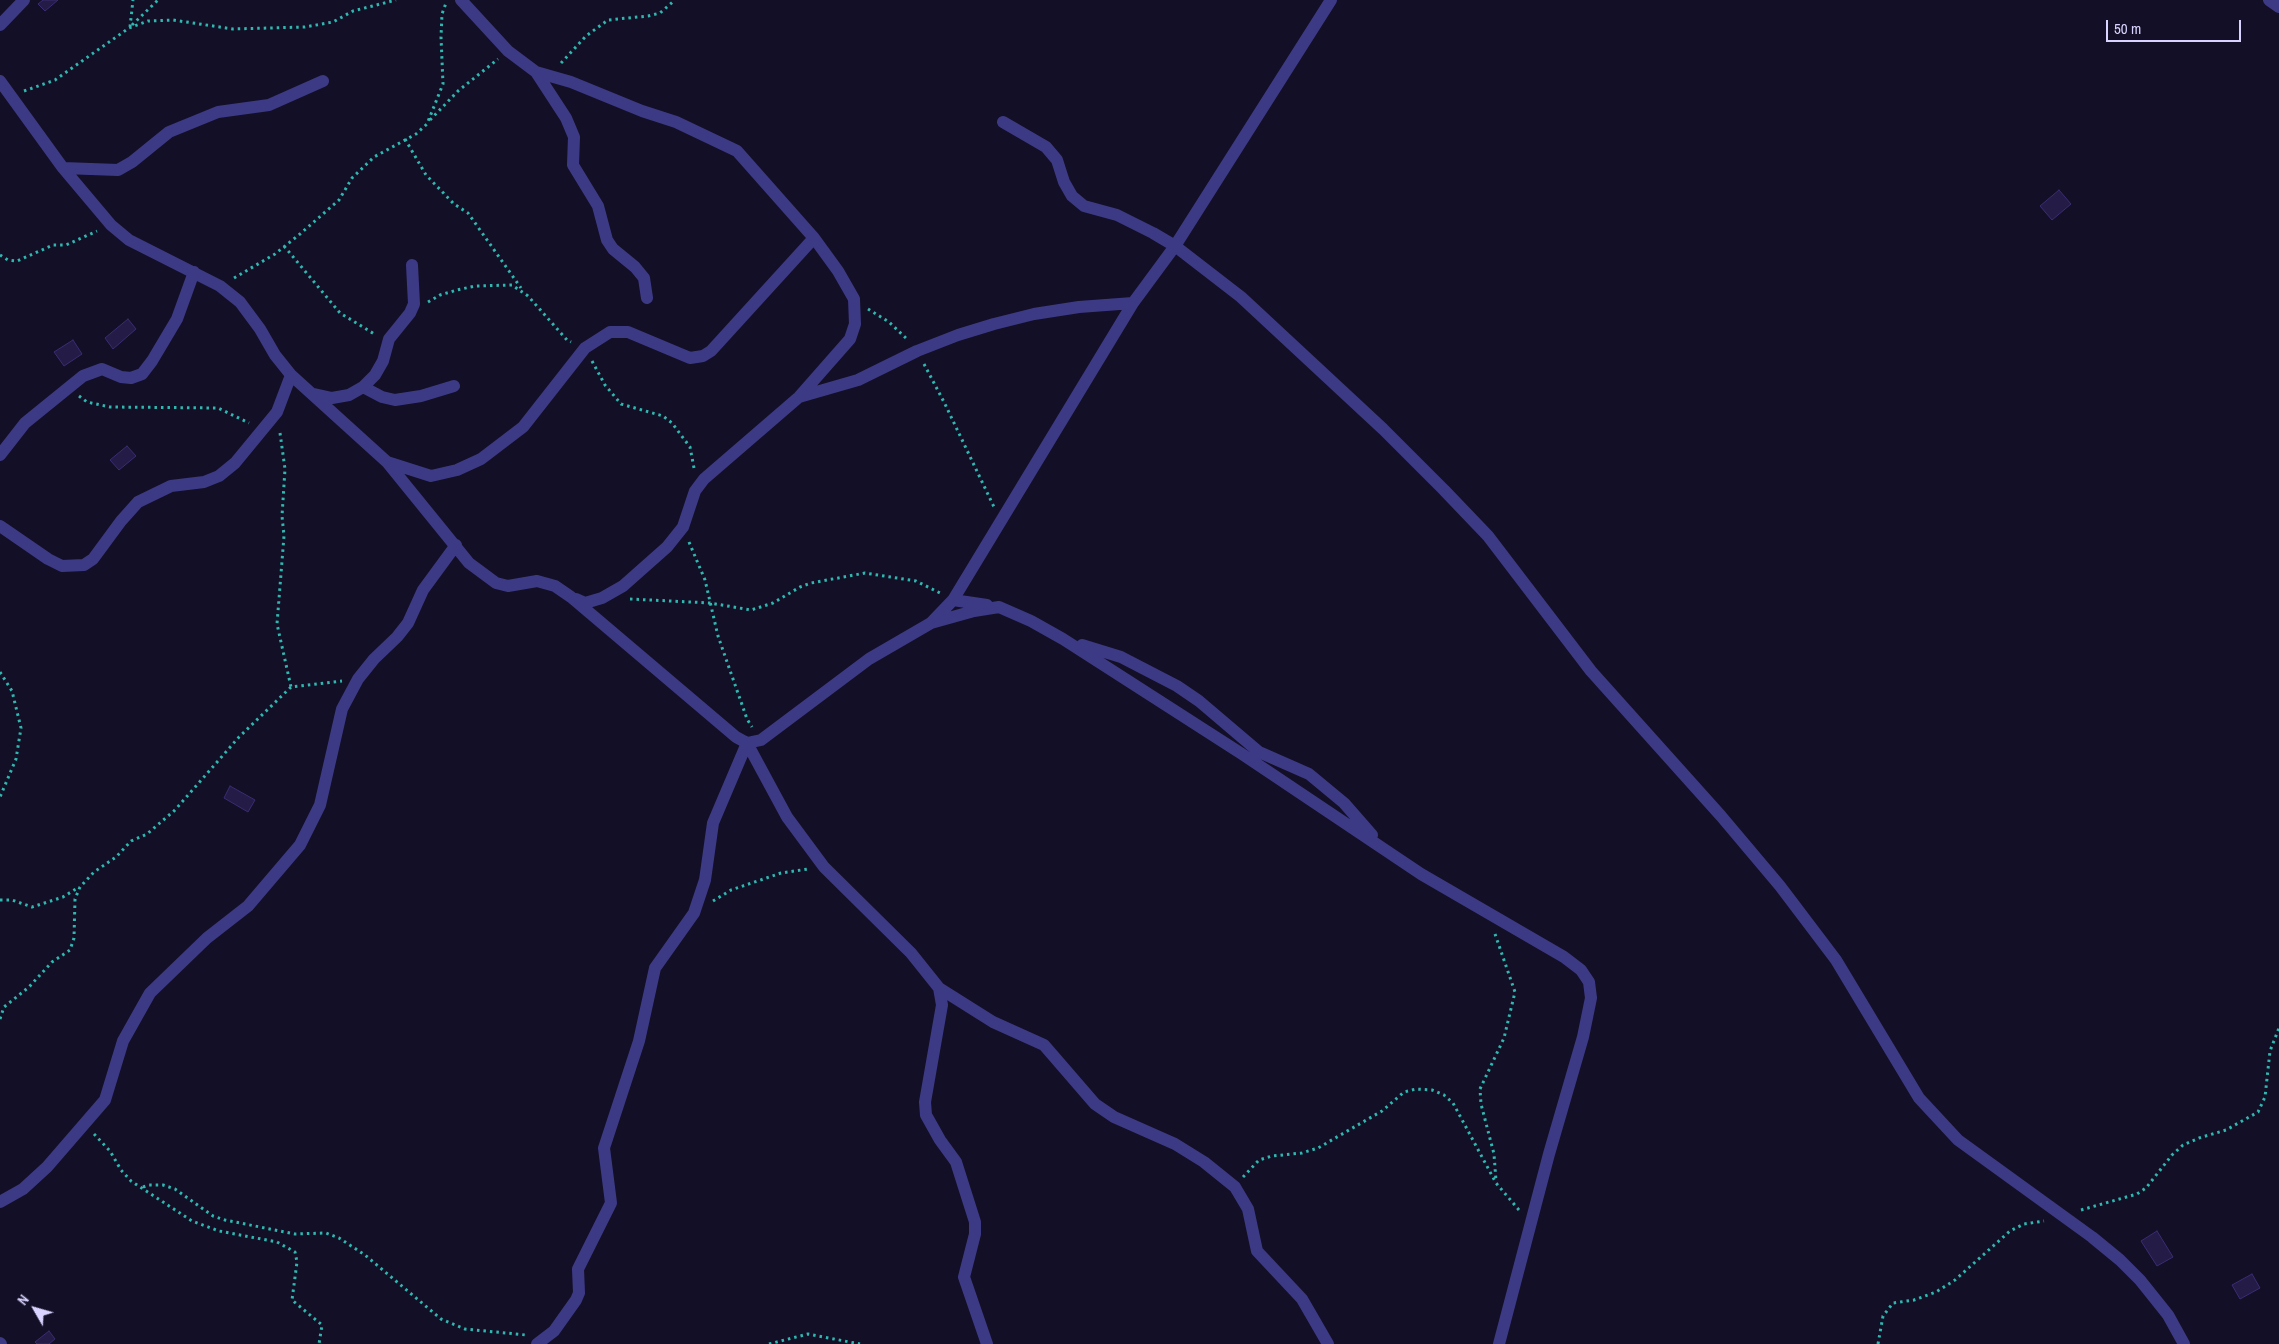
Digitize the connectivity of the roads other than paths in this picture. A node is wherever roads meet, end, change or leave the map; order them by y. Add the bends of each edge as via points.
1 (24, 0) edge
2 (461, 0) edge
3 (1331, 0) edge
4 (2269, 0) edge
5 (2279, 7) edge
6 (0, 25) edge
7 (536, 72) junction
8 (0, 81) edge
9 (324, 81) dead end
10 (1003, 122) dead end
11 (62, 168) junction
12 (814, 238) junction
13 (1175, 246) junction
14 (412, 265) dead end
15 (194, 272) junction
16 (647, 298) dead end
17 (1133, 303) junction
18 (291, 375) junction
19 (454, 386) dead end
20 (363, 387) junction
21 (311, 393) junction
22 (799, 397) junction
23 (0, 455) edge
24 (387, 462) junction
25 (0, 526) edge
26 (456, 545) junction
27 (571, 597) junction
28 (953, 600) junction
29 (999, 607) junction
30 (931, 623) junction
31 (1063, 639) junction
32 (747, 743) junction
33 (1384, 848) junction
34 (939, 988) junction
35 (0, 1202) edge
36 (541, 1340) edge
37 (987, 1344) edge
38 (1328, 1344) edge
39 (1499, 1344) edge
40 (2184, 1344) edge

1 - 6 street
2 - 7 street via 508,51
3 - 13 street
4 - 5 street
7 - 12 street via 676,122 737,151
7 - 16 street via 566,118 574,137 573,164 598,206 607,240 644,278
8 - 11 street
9 - 11 street via 269,105 218,112 169,132 118,170
10 - 13 street via 1046,147 1057,160 1072,196 1084,206 1133,222
11 - 15 street via 111,225 130,240
12 - 22 street via 838,270 854,299 855,324 850,339
12 - 24 street via 703,356 690,358 628,332 610,332 585,348 523,427 482,459 457,470 431,476
13 - 17 street
13 - 40 street via 1240,297 1319,369 1488,536 1591,671 1780,886 1836,960 1919,1098 1958,1140 2092,1236 2140,1280 2168,1315
14 - 20 street via 415,296 410,313 395,329 383,361
15 - 18 street via 240,302
15 - 23 street via 177,319 142,374 121,377 102,369 88,373 25,422
17 - 22 street via 1034,314 958,335 858,380
17 - 28 street
18 - 21 street
18 - 25 street via 277,412 235,463 219,476 204,482 171,486 138,502 93,559 84,565 62,566 48,560
19 - 20 street via 395,400
20 - 21 street via 349,395 332,398
21 - 24 street
22 - 27 street via 695,491 683,527 646,566 602,598 585,603
24 - 26 street
26 - 27 street via 469,563 496,583 508,586 537,581 555,586
26 - 35 street via 423,590 397,638 358,679 342,710 320,805 300,845 248,906 208,938 150,993 123,1041 105,1100 48,1167 23,1189
27 - 32 street via 736,738
28 - 29 street
28 - 30 street
29 - 30 street
29 - 31 street
30 - 32 street via 869,659 761,740
31 - 33 street
31 - 33 street via 1121,657 1199,700 1259,752 1309,774 1344,803
32 - 34 street via 787,817 824,867 911,953
32 - 36 street via 713,823 704,880 694,913 655,968 639,1041 604,1148 611,1203 578,1270 579,1294 570,1312
33 - 39 street via 1420,874 1564,957 1581,970 1589,982 1591,998 1583,1037
34 - 37 street via 942,1006 925,1102 926,1114 956,1162 975,1222 964,1277
34 - 38 street via 993,1022 1044,1045 1096,1104 1114,1117 1175,1144 1235,1187 1248,1209 1257,1251 1302,1298

